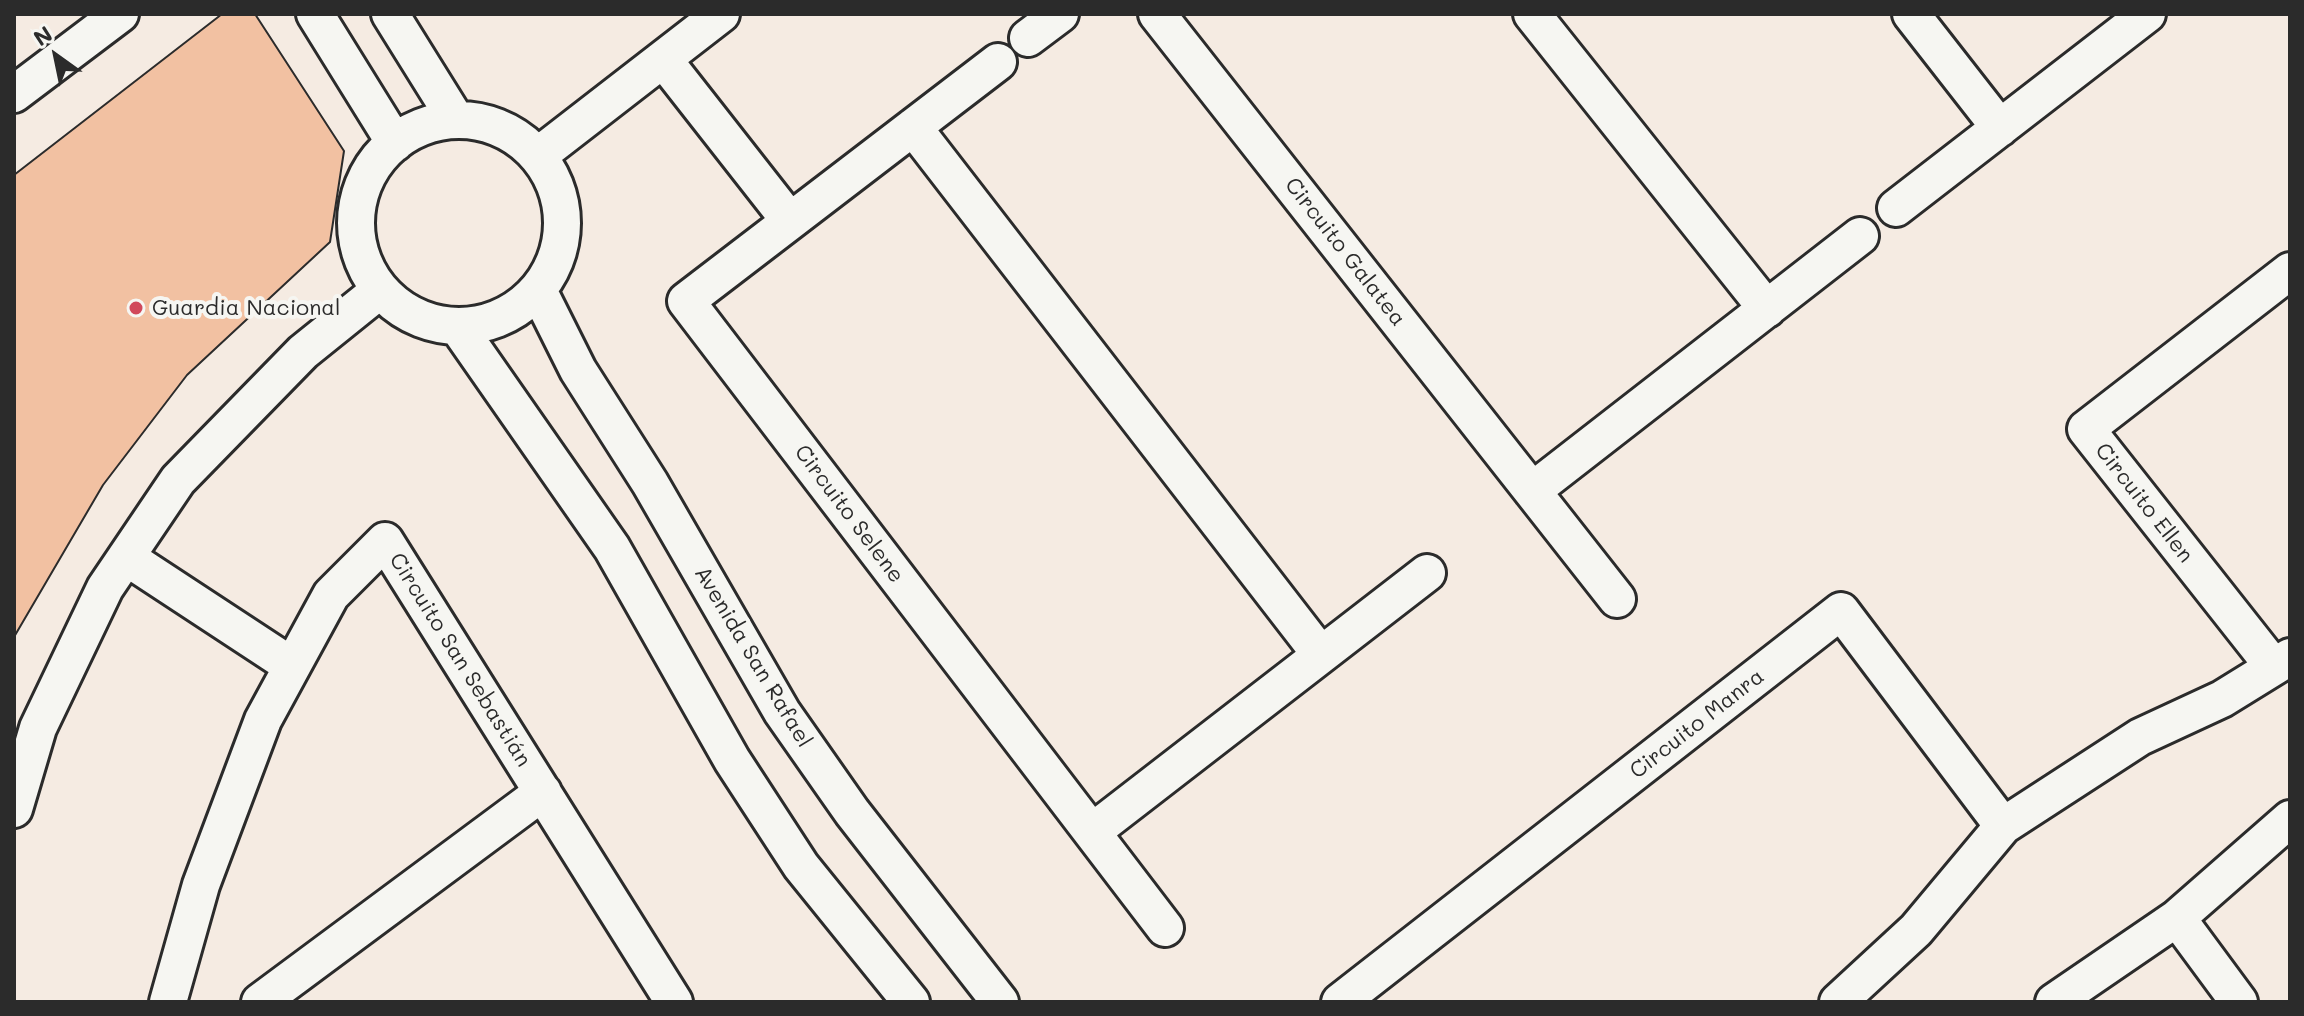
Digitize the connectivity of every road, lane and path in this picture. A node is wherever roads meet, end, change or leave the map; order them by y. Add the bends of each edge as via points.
1 (120, 14) edge
2 (315, 14) edge
3 (390, 14) edge
4 (721, 14) edge
5 (1060, 14) edge
6 (1157, 14) edge
7 (1532, 14) edge
8 (1911, 14) edge
9 (2147, 14) edge
10 (1028, 38) dead end
11 (663, 59) junction
12 (998, 62) dead end
13 (14, 94) edge
14 (456, 120) junction
15 (913, 127) junction
16 (2000, 128) junction
17 (395, 143) junction
18 (539, 155) junction
19 (1896, 208) dead end
20 (790, 221) junction
21 (1860, 236) dead end
22 (2290, 271) edge
23 (380, 290) junction
24 (538, 290) junction
25 (1767, 309) junction
26 (460, 330) junction
27 (1532, 491) junction
28 (126, 557) junction
29 (1427, 573) dead end
30 (1617, 599) dead end
31 (1321, 655) junction
32 (2281, 661) edge
33 (292, 666) junction
34 (543, 792) junction
35 (14, 809) edge
36 (2289, 821) edge
37 (2003, 826) junction
38 (1092, 832) junction
39 (2177, 918) junction
40 (1165, 928) dead end
41 (168, 1002) edge
42 (260, 1002) edge
43 (674, 1002) edge
44 (911, 1002) edge
45 (1000, 1002) edge
46 (1340, 1002) edge
47 (1838, 1002) edge
48 (2054, 1002) edge
49 (2239, 1002) edge

1 - 13 street
2 - 17 street
3 - 14 street
4 - 11 street
5 - 10 street
6 - 27 street, Circuito Galatea
7 - 25 street
8 - 16 street
9 - 16 street
11 - 18 street
11 - 20 street
12 - 15 street, Circuito Selene
14 - 17 street via 424,127
14 - 18 street via 489,123
15 - 20 street, Circuito Selene
15 - 31 street
16 - 19 street
17 - 23 street via 372,167 359,197 355,230 363,262
18 - 24 street via 558,190 564,225 557,260
20 - 38 street, Circuito Selene via 686,301
21 - 25 street
22 - 32 street, Circuito Ellen via 2086,429
23 - 26 street via 407,313
23 - 28 street via 303,352 178,480
24 - 26 street via 510,313
24 - 45 street, Avenida San Rafael via 578,370 782,712 852,812
25 - 27 street
26 - 44 street via 612,548 732,760 801,866
27 - 30 street, Circuito Galatea
28 - 33 street
28 - 35 street via 105,588 38,728
29 - 31 street
31 - 38 street
32 - 37 street, Circuito Ellen via 2222,699 2140,737
33 - 34 street, Circuito San Sebastián via 331,595 385,541
33 - 41 street, Circuito San Sebastián via 263,720 206,872
34 - 42 street, Circuito San Sebastián
34 - 43 street, Circuito San Sebastián
36 - 39 street
37 - 46 street, Circuito Manra via 1841,611
37 - 47 street via 1916,930
38 - 40 street, Circuito Selene
39 - 48 street
39 - 49 street

